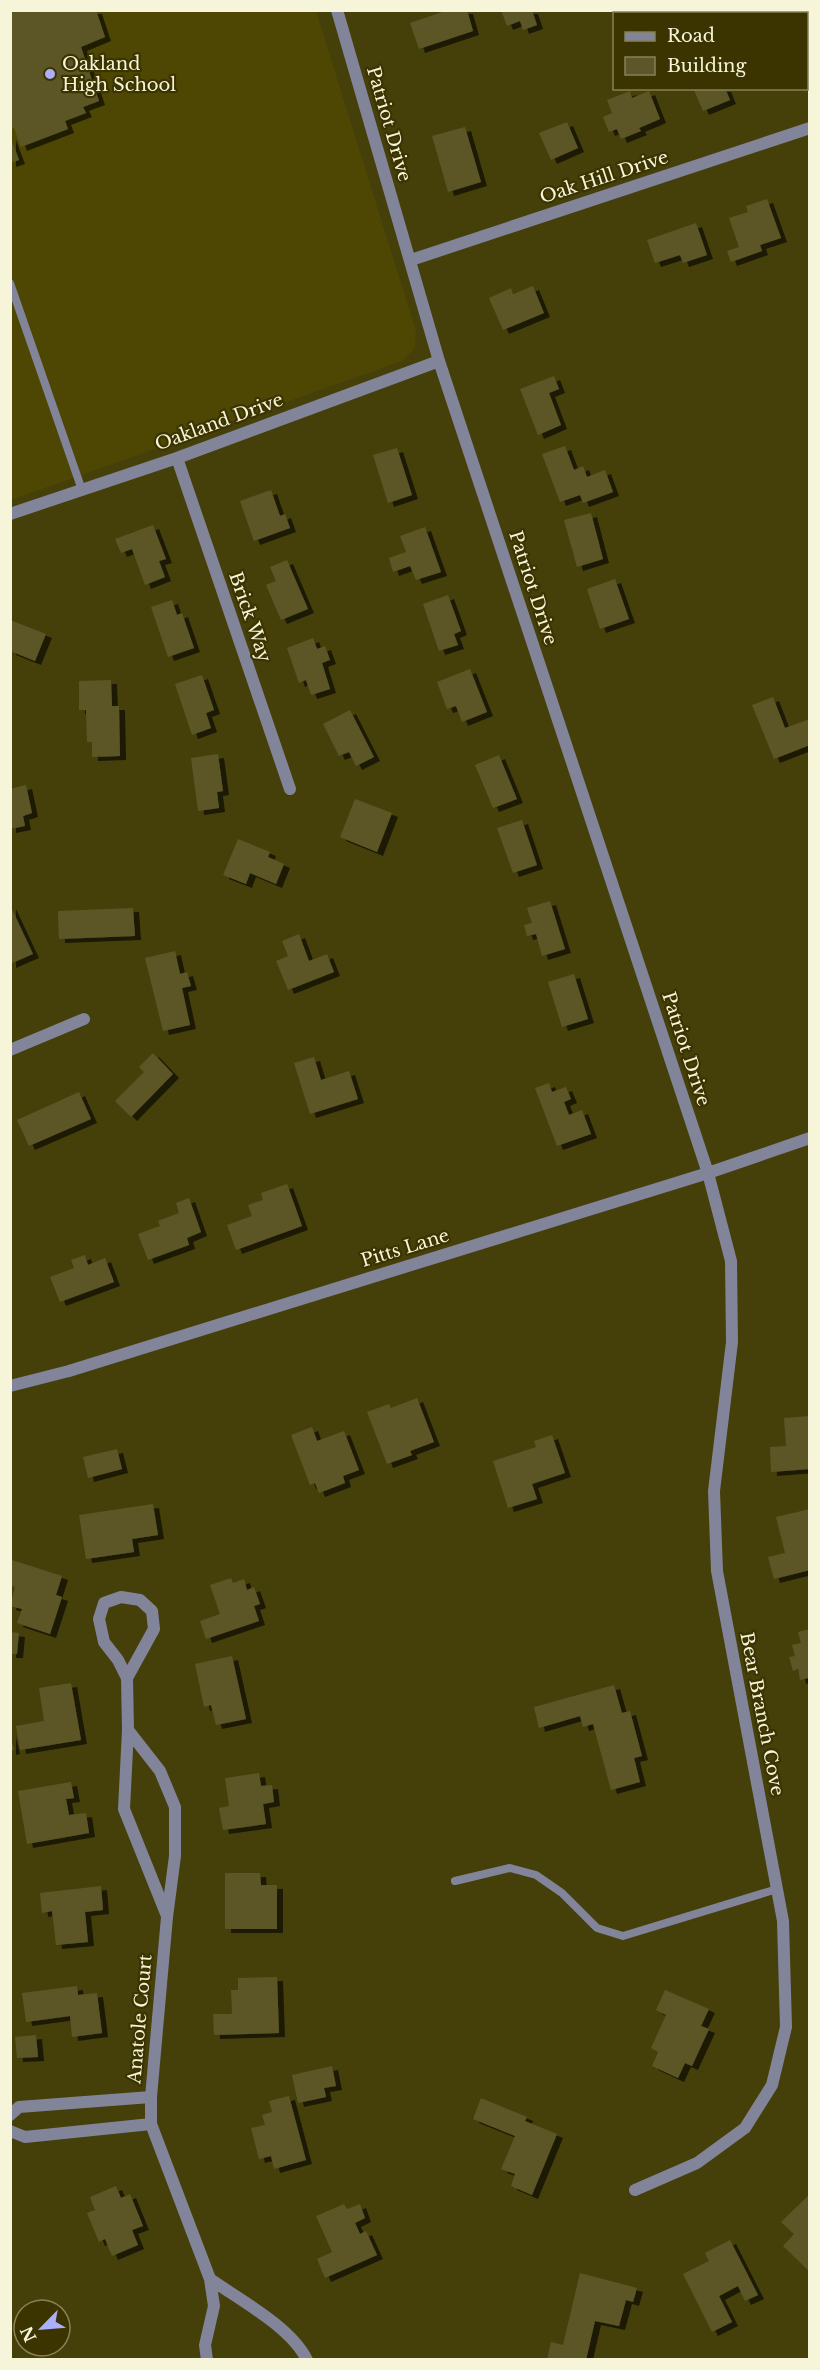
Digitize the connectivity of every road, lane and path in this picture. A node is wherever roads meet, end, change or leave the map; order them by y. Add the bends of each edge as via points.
1 (337, 10) edge
2 (810, 128) edge
3 (411, 260) junction
4 (10, 283) edge
5 (439, 361) junction
6 (177, 458) junction
7 (82, 490) junction
8 (10, 514) edge
9 (290, 789) dead end
10 (84, 1019) dead end
11 (10, 1050) edge
12 (810, 1138) edge
13 (708, 1173) junction
14 (10, 1386) edge
15 (127, 1677) junction
16 (128, 1730) junction
17 (456, 1881) dead end
18 (777, 1889) junction
19 (167, 1917) junction
20 (151, 2097) junction
21 (10, 2115) edge
22 (151, 2124) junction
23 (10, 2131) edge
24 (635, 2190) dead end
25 (210, 2279) junction
26 (207, 2360) edge
27 (307, 2360) edge

1 - 3 street, Patriot Drive
2 - 3 street, Oak Hill Drive
3 - 5 street, Patriot Drive
4 - 7 lane
5 - 6 street, Oakland Drive
5 - 13 street, Patriot Drive
6 - 7 street, Oakland Drive
6 - 9 street, Brick Way
7 - 8 street, Oakland Drive
10 - 11 street
12 - 13 street, Pitts Lane
13 - 14 street, Pitts Lane
13 - 18 street, Bear Branch Cove via 731,1261 732,1342 714,1491 717,1571
15 - 15 street, Anatole Court via 154,1629 152,1611 146,1605 121,1597 104,1603 99,1619 104,1641
15 - 16 street, Anatole Court
16 - 19 street, Anatole Court via 124,1809
16 - 19 street, Anatole Court via 160,1771 175,1807 176,1856
17 - 18 lane via 510,1868 536,1875 562,1893 597,1928 623,1936
18 - 24 street, Bear Branch Cove via 783,1921 786,2027 772,2085 745,2128 697,2163
19 - 20 street, Anatole Court
20 - 21 street via 19,2107
20 - 22 street, Anatole Court
22 - 23 street via 25,2137
22 - 25 street, Anatole Court
25 - 26 street, Anatole Court via 214,2306 205,2345
25 - 27 street via 283,2331 300,2346

